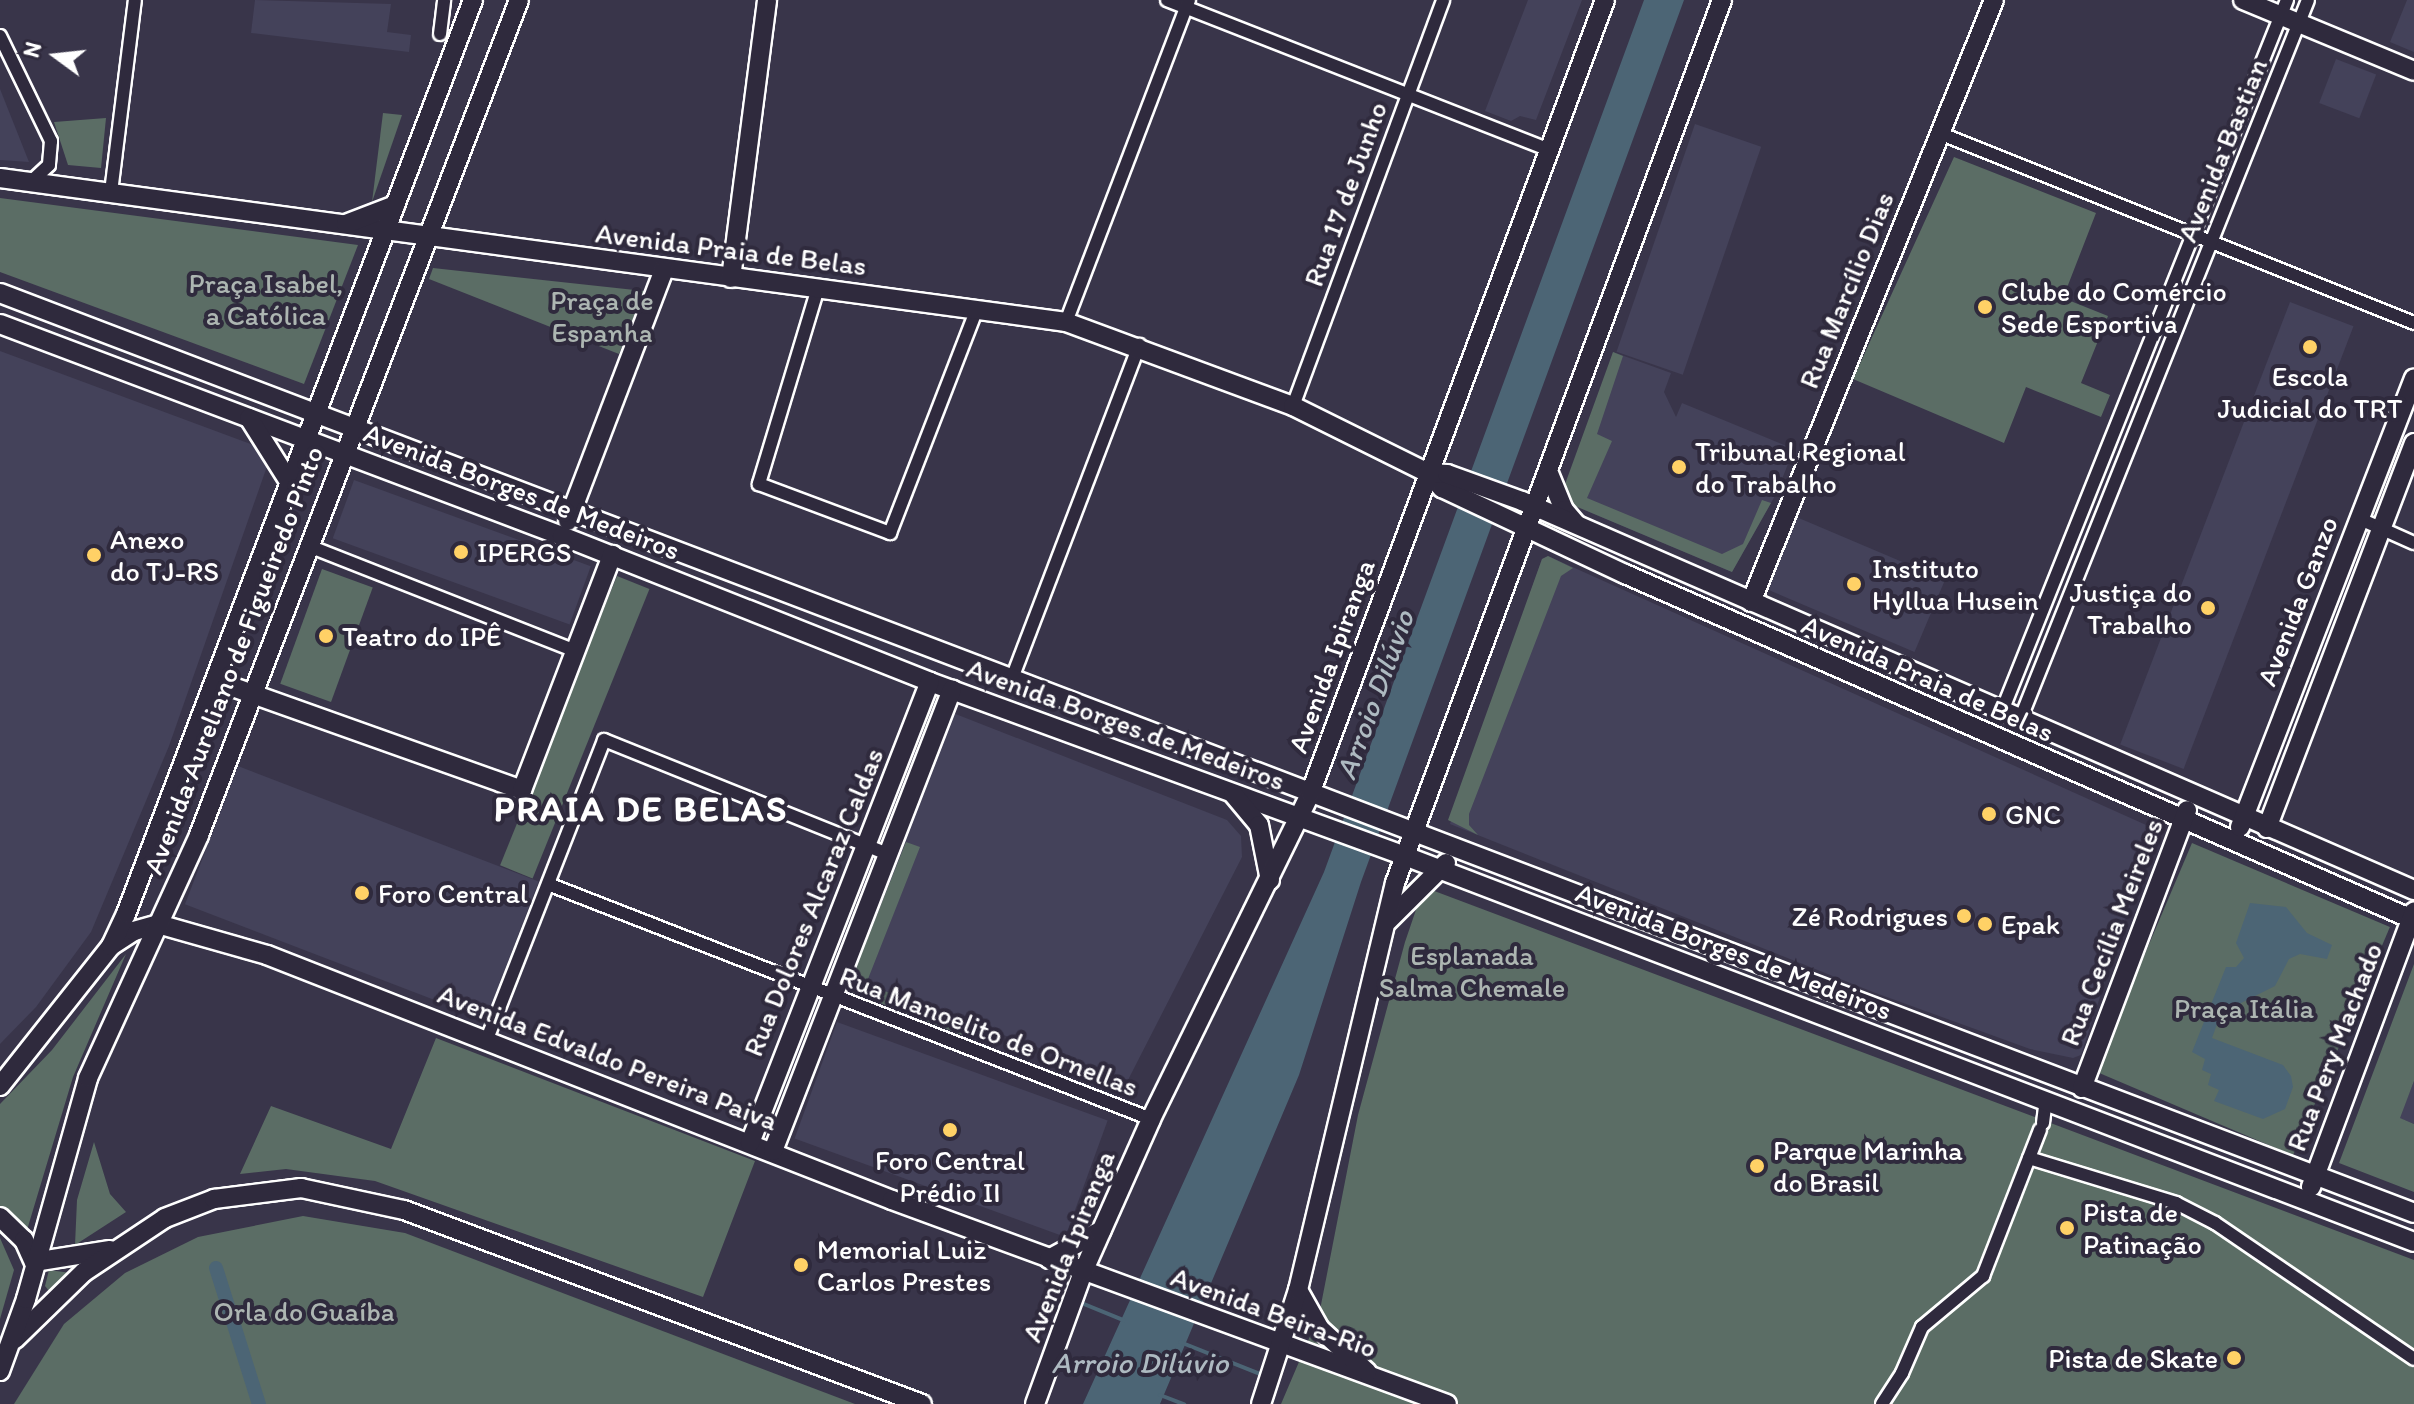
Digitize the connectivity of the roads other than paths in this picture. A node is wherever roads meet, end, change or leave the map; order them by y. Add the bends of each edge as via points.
1 (135, 0) edge
2 (444, 0) edge
3 (473, 0) edge
4 (519, 0) edge
5 (767, 0) edge
6 (1167, 0) edge
7 (1443, 0) edge
8 (1605, 0) edge
9 (1722, 0) edge
10 (1994, 0) edge
11 (2243, 0) edge
12 (2308, 0) edge
13 (1188, 4) edge
14 (2284, 8) edge
15 (2299, 23) junction
16 (440, 34) dead end
17 (0, 36) edge
18 (2414, 71) edge
19 (1407, 96) junction
20 (1939, 133) junction
21 (1549, 150) junction
22 (0, 178) edge
23 (33, 180) junction
24 (111, 192) junction
25 (395, 205) junction
26 (342, 225) junction
27 (383, 231) junction
28 (2193, 234) junction
29 (426, 237) junction
30 (2211, 242) junction
31 (664, 270) junction
32 (731, 278) junction
33 (818, 288) junction
34 (0, 293) edge
35 (977, 309) junction
36 (1066, 322) junction
37 (2414, 323) edge
38 (0, 324) edge
39 (1139, 345) junction
40 (2414, 379) edge
41 (2130, 391) junction
42 (2149, 397) junction
43 (1293, 406) junction
44 (313, 412) junction
45 (249, 418) junction
46 (353, 428) junction
47 (305, 437) junction
48 (2414, 443) edge
49 (344, 452) junction
50 (1548, 471) junction
51 (1428, 473) junction
52 (288, 480) junction
53 (1445, 481) junction
54 (1526, 503) junction
55 (571, 512) junction
56 (2360, 519) junction
57 (1519, 522) junction
58 (1576, 525) junction
59 (2381, 529) junction
60 (562, 536) junction
61 (2414, 543) edge
62 (309, 546) junction
63 (612, 555) junction
64 (2061, 565) junction
65 (2079, 573) junction
66 (1751, 602) junction
67 (576, 651) junction
68 (2304, 661) junction
69 (980, 670) junction
70 (2327, 670) junction
71 (216, 681) junction
72 (1011, 681) junction
73 (930, 682) junction
74 (952, 690) junction
75 (254, 695) junction
76 (2002, 711) junction
77 (2020, 720) junction
78 (1231, 791) junction
79 (1310, 794) junction
80 (2192, 796) junction
81 (1300, 818) junction
82 (2243, 819) junction
83 (2182, 821) junction
84 (2267, 828) junction
85 (1414, 833) junction
86 (2233, 844) junction
87 (867, 845) junction
88 (1463, 851) junction
89 (888, 854) junction
90 (1405, 856) junction
91 (1437, 868) junction
92 (1270, 880) junction
93 (548, 884) junction
94 (2414, 890) edge
95 (2413, 917) edge
96 (1386, 923) junction
97 (158, 924) junction
98 (111, 946) junction
99 (809, 987) junction
100 (831, 996) junction
101 (789, 1035) junction
102 (487, 1039) junction
103 (811, 1044) junction
104 (0, 1086) edge
105 (2082, 1088) junction
106 (2046, 1100) junction
107 (1151, 1119) junction
108 (750, 1143) junction
109 (773, 1151) junction
110 (2029, 1158) junction
111 (2315, 1175) junction
112 (2306, 1200) junction
113 (2414, 1213) edge
114 (0, 1217) edge
115 (1102, 1230) junction
116 (2414, 1242) edge
117 (112, 1249) junction
118 (1049, 1259) junction
119 (34, 1262) junction
120 (1083, 1272) junction
121 (1298, 1290) junction
122 (6, 1346) edge
123 (1282, 1346) junction
124 (2414, 1359) edge
125 (0, 1371) edge
126 (1375, 1379) junction
127 (922, 1404) edge
128 (1035, 1404) edge
129 (1261, 1404) edge
130 (1447, 1404) edge
131 (1882, 1404) edge

1 - 24 street
2 - 16 street
3 - 25 main road, Avenida Aureliano de Figueiredo Pinto
4 - 29 main road, Avenida Aureliano de Figueiredo Pinto
5 - 32 main road
6 - 13 street
7 - 19 street, Rua 17 de Junho
8 - 21 main road, Avenida Ipiranga
9 - 50 main road
10 - 20 main road, Rua Marcílio Dias
11 - 14 main road
12 - 15 street, Avenida Bastian
13 - 19 street
13 - 36 street
14 - 15 main road
14 - 28 street, Avenida Bastian
15 - 18 main road
15 - 30 street, Avenida Bastian
17 - 23 street via 51,141 49,165
19 - 21 street
19 - 43 street, Rua 17 de Junho
20 - 28 street
20 - 66 main road, Rua Marcílio Dias
21 - 51 main road, Avenida Ipiranga
22 - 23 main road, Avenida Praia de Belas
23 - 24 main road, Avenida Praia de Belas
24 - 26 main road, Avenida Praia de Belas
25 - 26 main road
25 - 27 main road, Avenida Aureliano de Figueiredo Pinto
26 - 27 main road, Avenida Praia de Belas
27 - 29 main road, Avenida Praia de Belas
27 - 44 main road, Avenida Aureliano de Figueiredo Pinto
28 - 30 street
28 - 41 street, Avenida Bastian
29 - 31 main road, Avenida Praia de Belas
29 - 46 main road, Avenida Aureliano de Figueiredo Pinto
30 - 37 street
30 - 42 street, Avenida Bastian
31 - 32 main road, Avenida Praia de Belas
31 - 55 main road
32 - 33 main road, Avenida Praia de Belas
33 - 35 main road, Avenida Praia de Belas
33 - 35 street via 759,484 890,533
34 - 44 main road, Avenida Borges de Medeiros
35 - 36 main road, Avenida Praia de Belas
36 - 39 main road, Avenida Praia de Belas
38 - 45 main road, Avenida Borges de Medeiros
39 - 43 main road, Avenida Praia de Belas
39 - 72 street
40 - 56 main road, Avenida Ganzo
41 - 42 street
41 - 64 street, Avenida Bastian
42 - 65 street, Avenida Bastian
43 - 51 main road, Avenida Praia de Belas
44 - 46 main road, Avenida Borges de Medeiros
44 - 47 main road, Avenida Aureliano de Figueiredo Pinto
45 - 47 main road, Avenida Borges de Medeiros
45 - 52 main road
46 - 49 main road, Avenida Aureliano de Figueiredo Pinto
46 - 55 main road, Avenida Borges de Medeiros
47 - 49 main road, Avenida Borges de Medeiros
47 - 52 main road, Avenida Aureliano de Figueiredo Pinto
48 - 59 main road, Avenida Ganzo
49 - 60 main road, Avenida Borges de Medeiros
49 - 62 main road, Avenida Aureliano de Figueiredo Pinto
50 - 54 main road
50 - 58 main road
51 - 53 main road, Avenida Praia de Belas
51 - 79 main road, Avenida Ipiranga
52 - 71 main road, Avenida Aureliano de Figueiredo Pinto
53 - 54 main road, Avenida Praia de Belas
53 - 57 main road, Avenida Praia de Belas
54 - 57 main road
54 - 58 main road, Avenida Praia de Belas
55 - 60 main road
55 - 69 main road, Avenida Borges de Medeiros
56 - 59 street
56 - 68 main road, Avenida Ganzo
57 - 83 main road, Avenida Praia de Belas
57 - 85 main road
58 - 66 main road, Avenida Praia de Belas
59 - 61 street
59 - 70 main road, Avenida Ganzo
60 - 63 main road, Avenida Borges de Medeiros
62 - 67 street
62 - 75 main road, Avenida Aureliano de Figueiredo Pinto
63 - 67 main road
63 - 73 main road, Avenida Borges de Medeiros
64 - 65 street
64 - 76 street, Avenida Bastian
65 - 77 street, Avenida Bastian
66 - 76 main road, Avenida Praia de Belas
67 - 75 main road via 522,790
68 - 70 main road
68 - 82 main road, Avenida Ganzo
69 - 72 main road, Avenida Borges de Medeiros
69 - 74 main road
70 - 84 main road, Avenida Ganzo
71 - 75 main road
71 - 98 main road, Avenida Aureliano de Figueiredo Pinto via 163,828
72 - 79 main road, Avenida Borges de Medeiros
73 - 74 main road, Avenida Borges de Medeiros
73 - 87 main road, Rua Dolores Alcaraz Caldas
74 - 78 main road, Avenida Borges de Medeiros
74 - 89 main road, Rua Dolores Alcaraz Caldas
75 - 97 main road, Avenida Aureliano de Figueiredo Pinto
76 - 77 main road, Avenida Praia de Belas
77 - 80 main road, Avenida Praia de Belas
78 - 81 main road, Avenida Borges de Medeiros
78 - 92 main road via 1259,825
79 - 81 main road, Avenida Ipiranga
79 - 85 main road, Avenida Borges de Medeiros
80 - 82 main road, Avenida Praia de Belas
80 - 83 main road, Rua Cecília Meireles
81 - 90 main road, Avenida Borges de Medeiros
81 - 92 main road, Avenida Ipiranga
82 - 84 main road, Avenida Praia de Belas
82 - 86 main road, Avenida Ganzo
83 - 86 main road, Avenida Praia de Belas
83 - 105 main road, Rua Cecília Meireles
84 - 94 main road, Avenida Praia de Belas
85 - 88 main road, Avenida Borges de Medeiros
85 - 90 main road
86 - 95 main road, Avenida Praia de Belas
87 - 89 street
87 - 93 street via 604,740
87 - 99 main road, Rua Dolores Alcaraz Caldas
88 - 91 main road
88 - 105 main road, Avenida Borges de Medeiros
89 - 100 main road, Rua Dolores Alcaraz Caldas
90 - 91 main road, Avenida Borges de Medeiros
90 - 96 main road
91 - 96 main road
91 - 106 main road, Avenida Borges de Medeiros
92 - 107 main road, Avenida Ipiranga
93 - 99 street, Rua Manoelito de Ornellas
93 - 102 street
95 - 111 main road, Rua Pery Machado
96 - 121 main road
97 - 98 main road
97 - 102 main road, Avenida Edvaldo Pereira Paiva via 267,955
97 - 119 main road, Avenida Aureliano de Figueiredo Pinto via 88,1078
98 - 104 main road, Avenida Aureliano de Figueiredo Pinto
99 - 100 street, Rua Manoelito de Ornellas
99 - 101 main road, Rua Dolores Alcaraz Caldas
100 - 103 main road, Rua Dolores Alcaraz Caldas
100 - 107 street, Rua Manoelito de Ornellas
101 - 103 main road
101 - 108 main road, Rua Dolores Alcaraz Caldas
102 - 108 main road, Avenida Edvaldo Pereira Paiva
103 - 109 main road, Rua Dolores Alcaraz Caldas
105 - 111 main road, Avenida Borges de Medeiros
106 - 110 street
106 - 112 main road, Avenida Borges de Medeiros
107 - 115 main road, Avenida Ipiranga
108 - 109 main road, Avenida Edvaldo Pereira Paiva
109 - 118 main road, Avenida Edvaldo Pereira Paiva
110 - 124 street via 2176,1203 2215,1223
110 - 131 street via 1983,1276 1922,1327
111 - 112 main road, Rua Pery Machado
111 - 113 main road, Avenida Borges de Medeiros
112 - 116 main road, Avenida Borges de Medeiros
114 - 119 main road via 24,1240
115 - 118 main road
115 - 120 main road, Avenida Ipiranga
117 - 119 main road
117 - 122 main road
117 - 127 main road via 165,1218 214,1199 301,1188 353,1195
118 - 120 main road, Avenida Edvaldo Pereira Paiva
119 - 122 main road, Avenida Aureliano de Figueiredo Pinto
120 - 123 main road, Avenida Beira-Rio
120 - 128 main road, Avenida Ipiranga
121 - 123 main road
121 - 126 main road via 1320,1329
122 - 125 main road
123 - 126 main road, Avenida Beira-Rio
123 - 129 main road
126 - 130 main road, Avenida Beira-Rio

